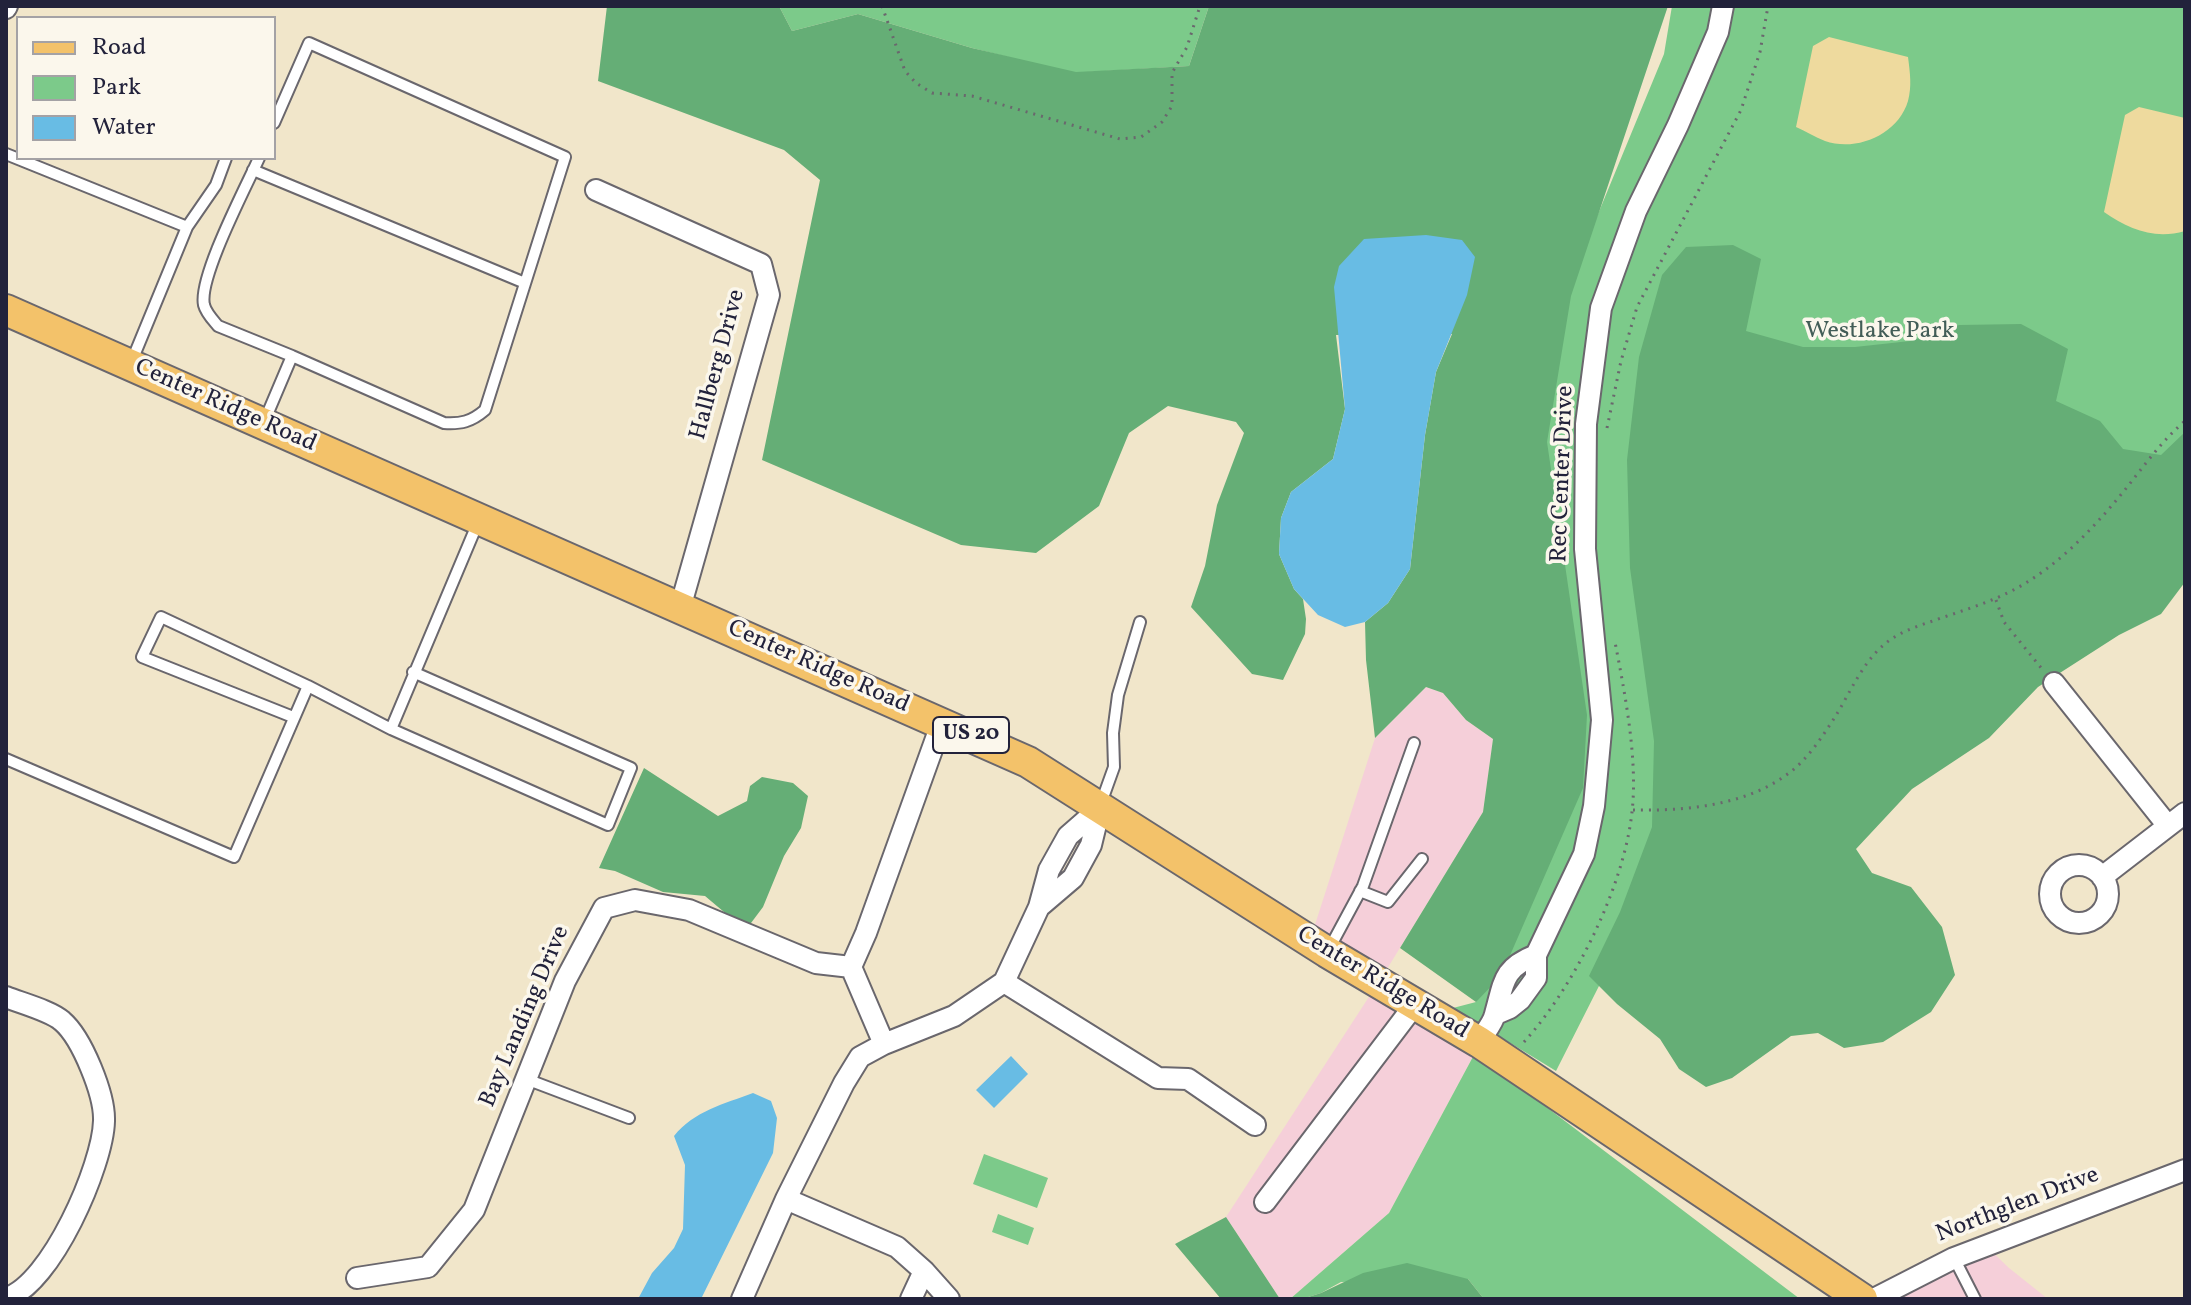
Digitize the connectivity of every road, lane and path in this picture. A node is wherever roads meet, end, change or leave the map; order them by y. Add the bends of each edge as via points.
1 (882, 6) edge
2 (1200, 6) edge
3 (1723, 6) edge
4 (1768, 6) edge
5 (276, 118) edge
6 (21, 160) edge
7 (225, 160) edge
8 (258, 160) edge
9 (253, 170) junction
10 (596, 190) dead end
11 (187, 227) junction
12 (525, 283) junction
13 (6, 310) edge
14 (292, 356) junction
15 (130, 365) junction
16 (2185, 421) edge
17 (263, 424) junction
18 (1605, 440) dead end
19 (479, 519) junction
20 (1996, 600) junction
21 (680, 608) junction
22 (1140, 622) dead end
23 (1615, 638) dead end
24 (413, 672) junction
25 (2054, 683) joint
26 (308, 686) junction
27 (293, 717) junction
28 (942, 722) junction
29 (391, 729) junction
30 (1414, 743) dead end
31 (6, 759) edge
32 (1100, 808) junction
33 (1632, 810) junction
34 (2185, 813) edge
35 (2168, 826) junction
36 (1422, 859) dead end
37 (2102, 877) dead end
38 (1360, 891) junction
39 (1327, 952) junction
40 (851, 967) junction
41 (1004, 982) junction
42 (6, 997) edge
43 (1416, 1003) junction
44 (1479, 1042) junction
45 (1524, 1042) dead end
46 (884, 1044) junction
47 (526, 1079) junction
48 (629, 1118) dead end
49 (1255, 1125) dead end
50 (2185, 1170) edge
51 (786, 1199) junction
52 (1265, 1202) dead end
53 (1954, 1258) junction
54 (924, 1271) junction
55 (357, 1278) dead end
56 (6, 1298) edge
57 (742, 1299) edge
58 (911, 1299) edge
59 (949, 1299) edge
60 (1862, 1299) edge
61 (1874, 1299) edge
62 (1975, 1299) edge

1 - 2 path via 905,71 932,93 972,96 1120,139 1141,137 1162,122 1172,106 1172,73
3 - 44 street, Rec Center Drive via 1718,32 1636,211 1601,308 1586,424 1585,549 1602,720 1584,854 1536,955 1517,963 1502,985 1496,1014
4 - 18 path via 1741,110 1637,307
5 - 12 lane via 309,43 565,157
6 - 11 lane
7 - 11 lane via 216,185
8 - 9 lane
9 - 12 lane
9 - 14 lane via 205,280 204,305 218,326
10 - 21 street, Hallberg Drive via 761,264 769,295
11 - 15 lane
12 - 14 lane via 485,410 474,420 444,423
13 - 15 main road, Center Ridge Road / US 20
14 - 17 lane
15 - 17 main road, Center Ridge Road / US 20
16 - 20 path via 2072,547 2039,575
17 - 19 main road, Center Ridge Road / US 20
19 - 21 main road, Center Ridge Road / US 20
19 - 24 lane
20 - 25 path via 2004,622
20 - 33 path via 1889,640 1814,747 1776,782 1704,806
21 - 28 main road, Center Ridge Road / US 20
22 - 32 lane via 1118,695 1114,767
23 - 33 path via 1628,718
24 - 29 lane
24 - 29 lane via 631,768 608,825
25 - 35 street
26 - 27 lane
26 - 27 lane via 161,617 142,657
26 - 29 lane
27 - 31 lane via 234,857
28 - 32 main road, Center Ridge Road / US 20 via 1028,762
28 - 40 street
30 - 38 lane
32 - 39 main road, Center Ridge Road / US 20
32 - 41 street via 1091,845 1073,878 1039,907
33 - 45 path via 1624,857 1603,914 1567,980
34 - 35 street
35 - 37 street
36 - 38 lane via 1388,902
38 - 39 lane
39 - 43 main road, Center Ridge Road / US 20
40 - 46 street
40 - 47 street, Bay Landing Drive via 816,963 689,910 635,900 604,908 565,981
41 - 46 street via 954,1016
41 - 49 street via 1158,1078 1188,1079
42 - 56 street via 62,1020 89,1060 104,1119 99,1158 66,1232 41,1271
43 - 44 main road, Center Ridge Road / US 20
43 - 52 street
44 - 60 main road, Center Ridge Road / US 20
46 - 51 street via 860,1057
47 - 48 lane
47 - 55 street, Bay Landing Drive via 474,1210 428,1267
50 - 53 street, Northglen Drive
51 - 54 street via 897,1247
51 - 57 street
53 - 61 street, Northglen Drive
53 - 62 lane
54 - 58 street
54 - 59 street

